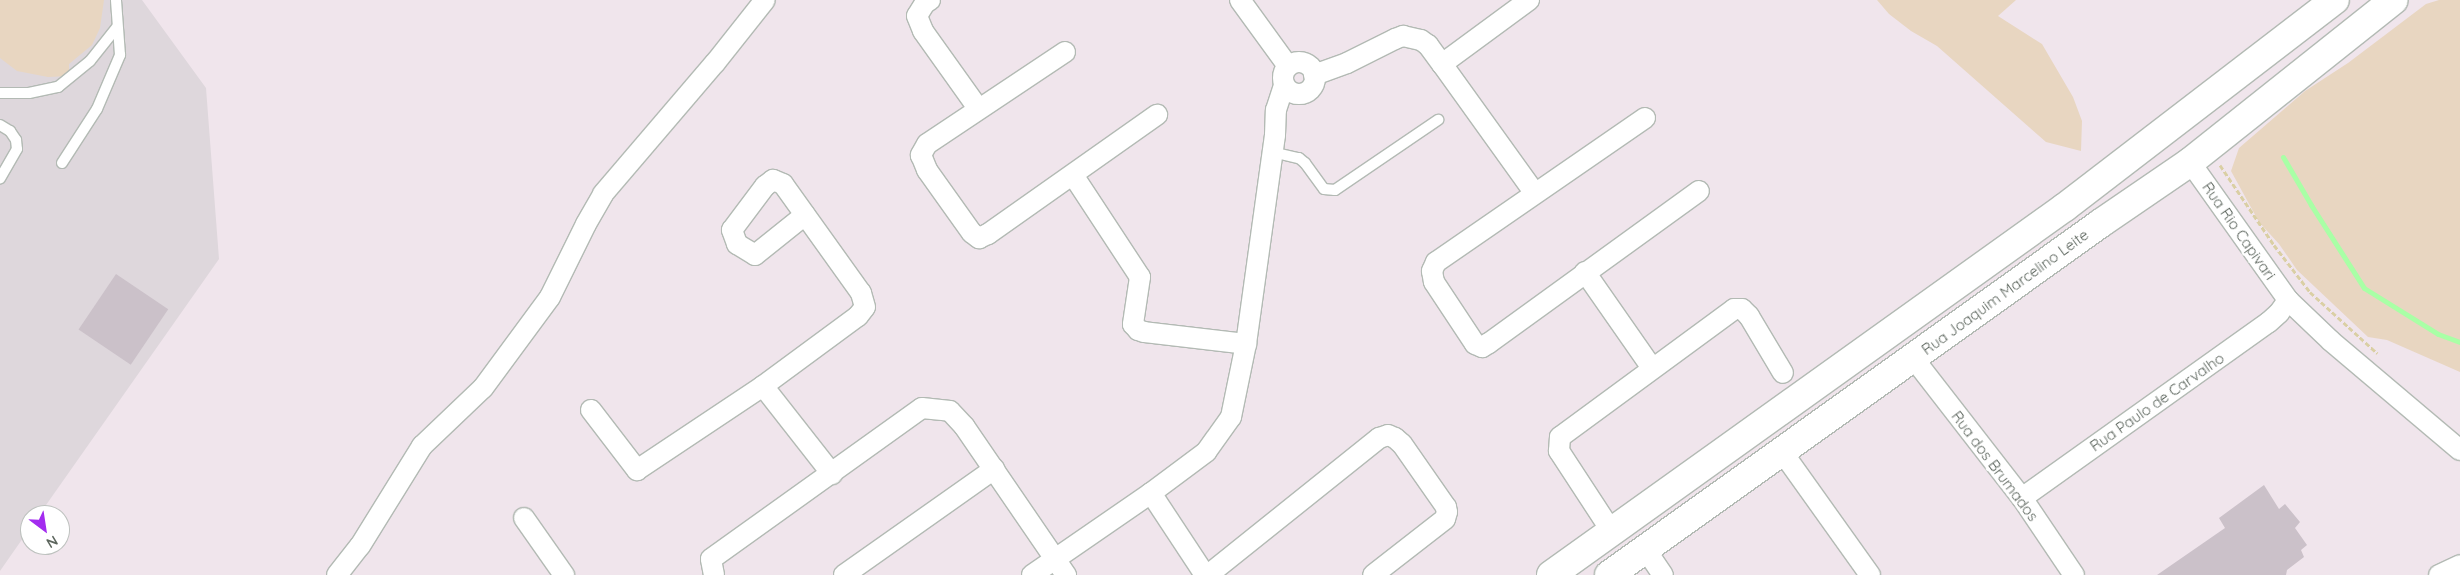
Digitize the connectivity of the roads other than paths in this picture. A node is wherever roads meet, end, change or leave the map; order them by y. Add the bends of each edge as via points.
1 (116, 0) edge
2 (765, 0) edge
3 (930, 0) edge
4 (1240, 0) edge
5 (1529, 0) edge
6 (2335, 0) edge
7 (2394, 0) edge
8 (117, 27) junction
9 (1064, 52) dead end
10 (1442, 64) junction
11 (1311, 70) junction
12 (1291, 82) junction
13 (0, 93) edge
14 (978, 108) junction
15 (1157, 115) dead end
16 (1645, 118) dead end
17 (1438, 120) dead end
18 (0, 125) edge
19 (1274, 144) junction
20 (2190, 162) junction
21 (62, 163) dead end
22 (1073, 175) junction
23 (0, 178) edge
24 (1699, 191) dead end
25 (1534, 192) junction
26 (805, 215) dead end
27 (1982, 267) junction
28 (1585, 272) junction
29 (2288, 300) junction
30 (1246, 344) junction
31 (1914, 359) junction
32 (1652, 368) junction
33 (1783, 373) dead end
34 (763, 386) junction
35 (592, 410) dead end
36 (2460, 450) edge
37 (1783, 453) junction
38 (994, 469) junction
39 (832, 474) junction
40 (1150, 493) junction
41 (2022, 498) junction
42 (524, 518) dead end
43 (1603, 539) junction
44 (1646, 550) junction
45 (2460, 565) edge
46 (1061, 567) edge
47 (1610, 574) edge
48 (337, 575) edge
49 (564, 575) edge
50 (714, 575) edge
51 (844, 575) edge
52 (1032, 575) edge
53 (1207, 575) edge
54 (1373, 575) edge
55 (1553, 575) edge
56 (1663, 575) edge
57 (1870, 575) edge
58 (2074, 575) edge
59 (2439, 575) edge

1 - 8 lane
2 - 48 street via 603,194 550,297 483,388 422,446 360,546
3 - 14 street via 917,16 923,31
4 - 12 street
5 - 10 street
6 - 27 main road via 2066,207
7 - 20 main road, Rua Joaquim Marcelino Leite
8 - 13 lane via 90,61 58,87 30,93
8 - 21 lane via 120,55 97,109
9 - 14 street
10 - 11 street via 1428,45 1403,36 1347,63
10 - 25 street
11 - 12 street via 1298,62
11 - 12 street via 1313,85
12 - 19 street via 1276,110
14 - 22 street via 927,144 922,155 927,170 972,233 979,238
15 - 22 street
16 - 25 street
17 - 19 lane via 1335,190 1324,189 1305,162
18 - 23 lane via 10,130 17,149
19 - 30 street
20 - 29 street, Rua Rio Capivari
20 - 31 main road, Rua Joaquim Marcelino Leite
22 - 30 street via 1140,276 1133,324 1138,330
24 - 28 street
25 - 28 street via 1436,262 1432,272 1434,282 1475,344 1482,347
26 - 34 street via 861,293 865,308
27 - 31 main road via 1960,294 1913,340 1910,350
27 - 43 main road
28 - 32 street
29 - 36 street, Rua Rio Capivari via 2331,341
29 - 41 street, Rua Paulo de Carvalho via 2269,322
30 - 40 street via 1230,417 1206,452
31 - 37 main road, Rua Joaquim Marcelino Leite
31 - 41 street, Rua dos Brumados
32 - 33 street via 1734,309 1742,309
32 - 43 street via 1560,437 1558,451
34 - 35 street via 637,470
34 - 39 street
37 - 44 main road, Rua Joaquim Marcelino Leite
37 - 57 street
38 - 39 street via 950,411 922,408
38 - 46 street
38 - 51 street
39 - 50 street via 711,559
40 - 46 street
40 - 53 street
41 - 58 street, Rua dos Brumados
42 - 49 street
43 - 47 main road via 1587,562 1592,571
43 - 55 main road
44 - 47 main road, Rua Joaquim Marcelino Leite
44 - 56 street
45 - 59 street
46 - 52 street
53 - 54 street via 1379,438 1388,435 1402,444 1447,512 1445,519

